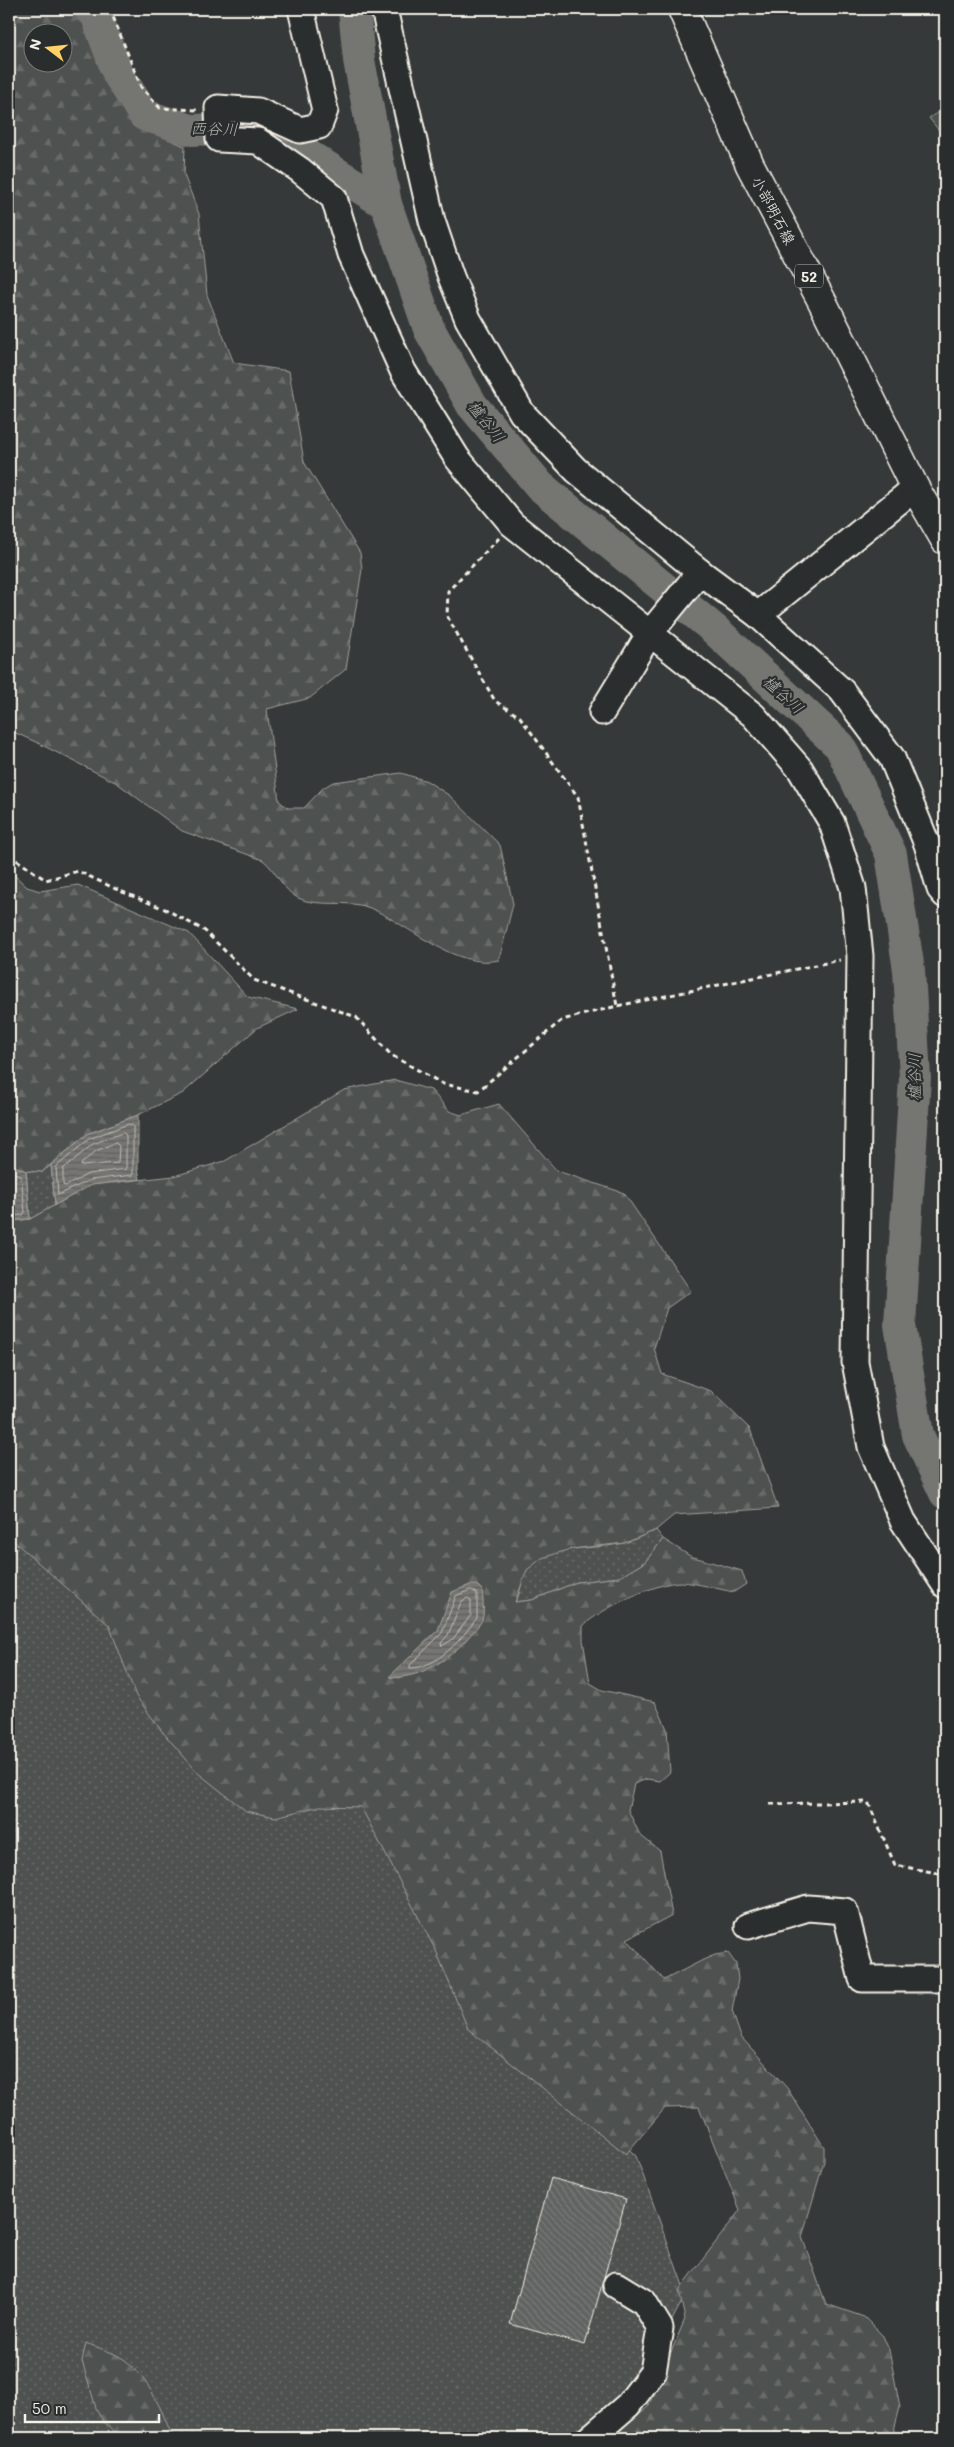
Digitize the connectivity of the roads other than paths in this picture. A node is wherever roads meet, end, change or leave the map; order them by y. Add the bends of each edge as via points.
1 (301, 9) edge
2 (384, 9) edge
3 (682, 9) edge
4 (916, 488) junction
5 (945, 540) edge
6 (700, 572) junction
7 (758, 614) junction
8 (650, 633) junction
9 (602, 712) dead end
10 (945, 895) edge
11 (945, 1585) edge
12 (748, 1926) dead end
13 (945, 1979) edge
14 (616, 2285) dead end
15 (590, 2438) edge

1 - 8 street via 325,110 319,126 300,130 258,111 218,108 219,139 258,141 334,198 351,255 403,371 457,458 512,524
2 - 6 street via 432,221 468,319 495,370 522,413 576,470
3 - 4 main road, 小部明石線 / 52 via 750,165
4 - 5 main road, 小部明石線 / 52
4 - 7 street
6 - 7 street
6 - 8 street
7 - 10 street via 842,691 892,758
8 - 9 street
8 - 11 street via 753,714 800,769 832,823 853,888 860,956 855,1362 871,1447 903,1521
12 - 13 street via 808,1908 845,1911 862,1979
14 - 15 street via 644,2302 660,2328 653,2372 628,2406

